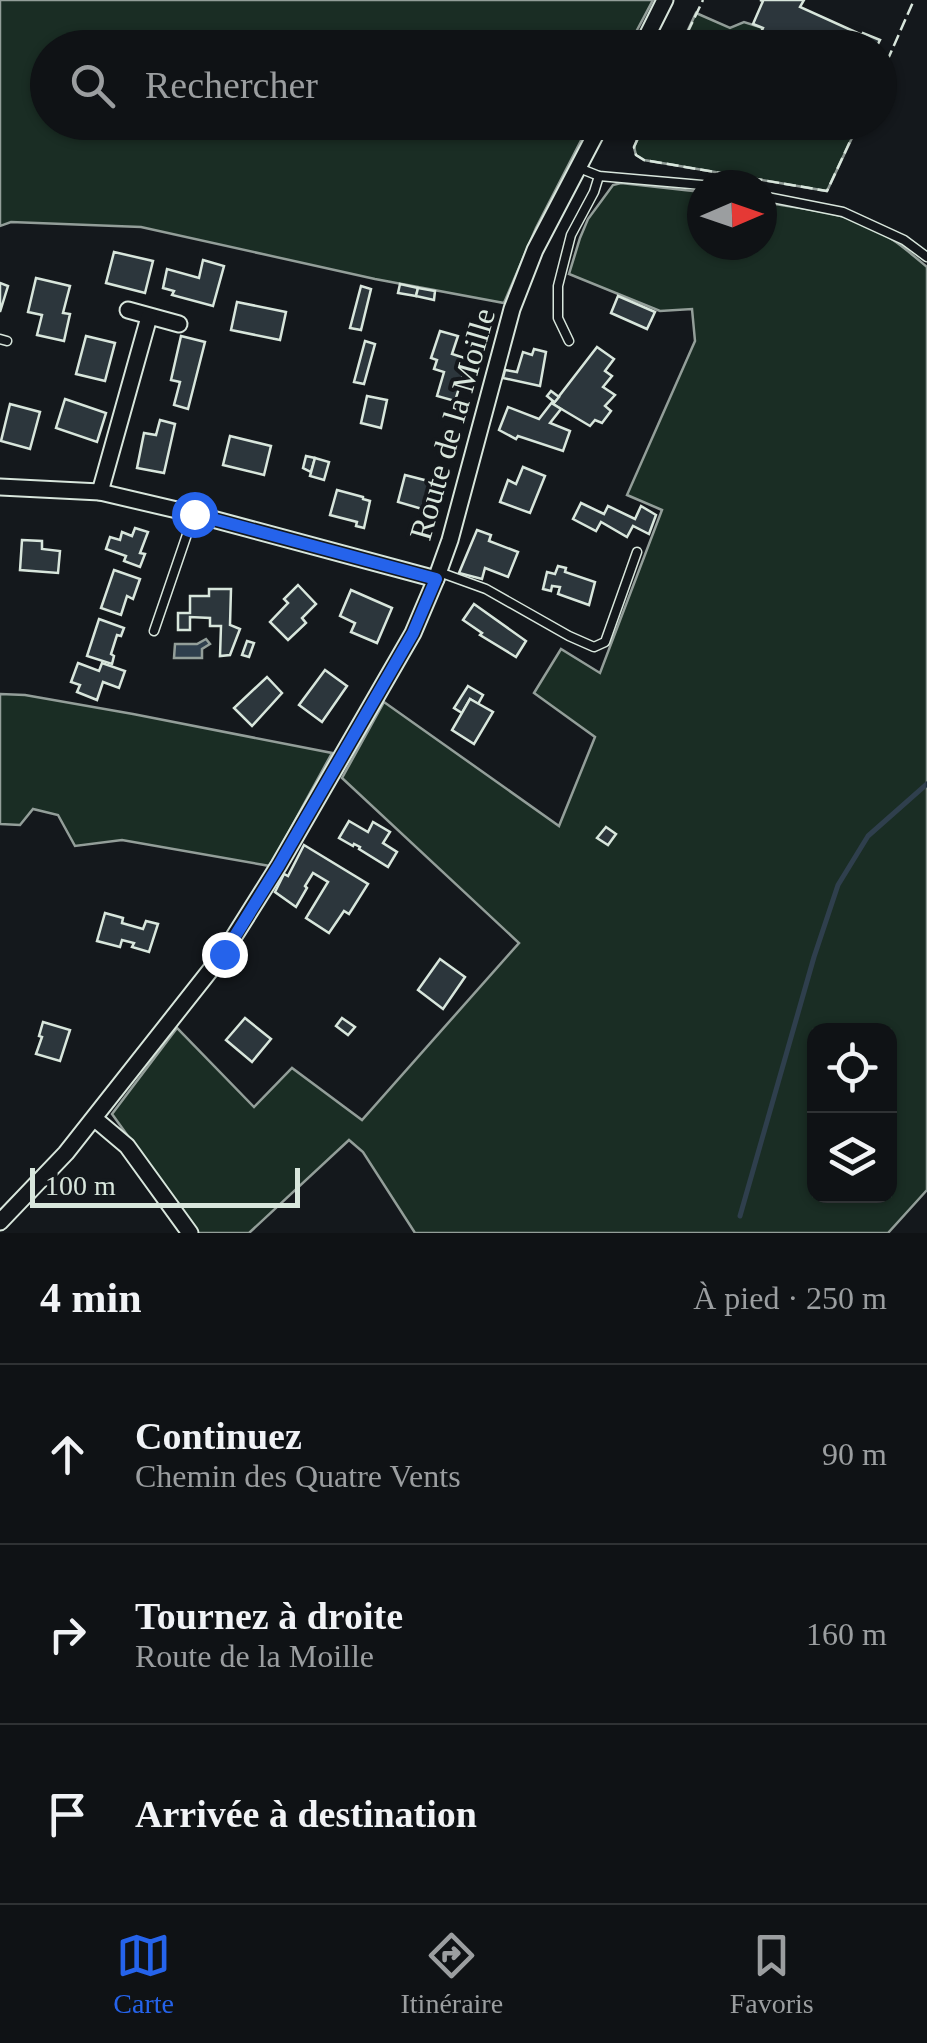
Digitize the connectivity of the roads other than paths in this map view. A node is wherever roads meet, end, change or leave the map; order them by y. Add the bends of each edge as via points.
1 (665, 0) edge
2 (650, 30) edge
3 (593, 140) edge
4 (578, 168) junction
5 (599, 176) junction
6 (687, 184) edge
7 (777, 199) edge
8 (927, 257) edge
9 (128, 310) dead end
10 (148, 317) junction
11 (178, 324) dead end
12 (569, 341) dead end
13 (0, 487) edge
14 (100, 492) junction
15 (194, 514) junction
16 (638, 552) dead end
17 (438, 575) junction
18 (154, 631) dead end
19 (95, 1118) junction
20 (0, 1222) edge
21 (190, 1233) edge

1 - 2 street
3 - 4 street, Route de la Moille
4 - 5 lane
4 - 17 street, Route de la Moille via 512,310
5 - 6 lane
5 - 12 lane via 571,235 558,286 558,318
7 - 8 lane via 843,212
9 - 10 street
10 - 11 street
10 - 14 street
13 - 14 street
14 - 15 street
15 - 17 street
15 - 18 lane
16 - 17 lane via 606,642 594,647 486,588
17 - 19 street, Route de la Moille via 413,633 239,932
19 - 20 street, Route de la Moille
19 - 21 street via 126,1146

